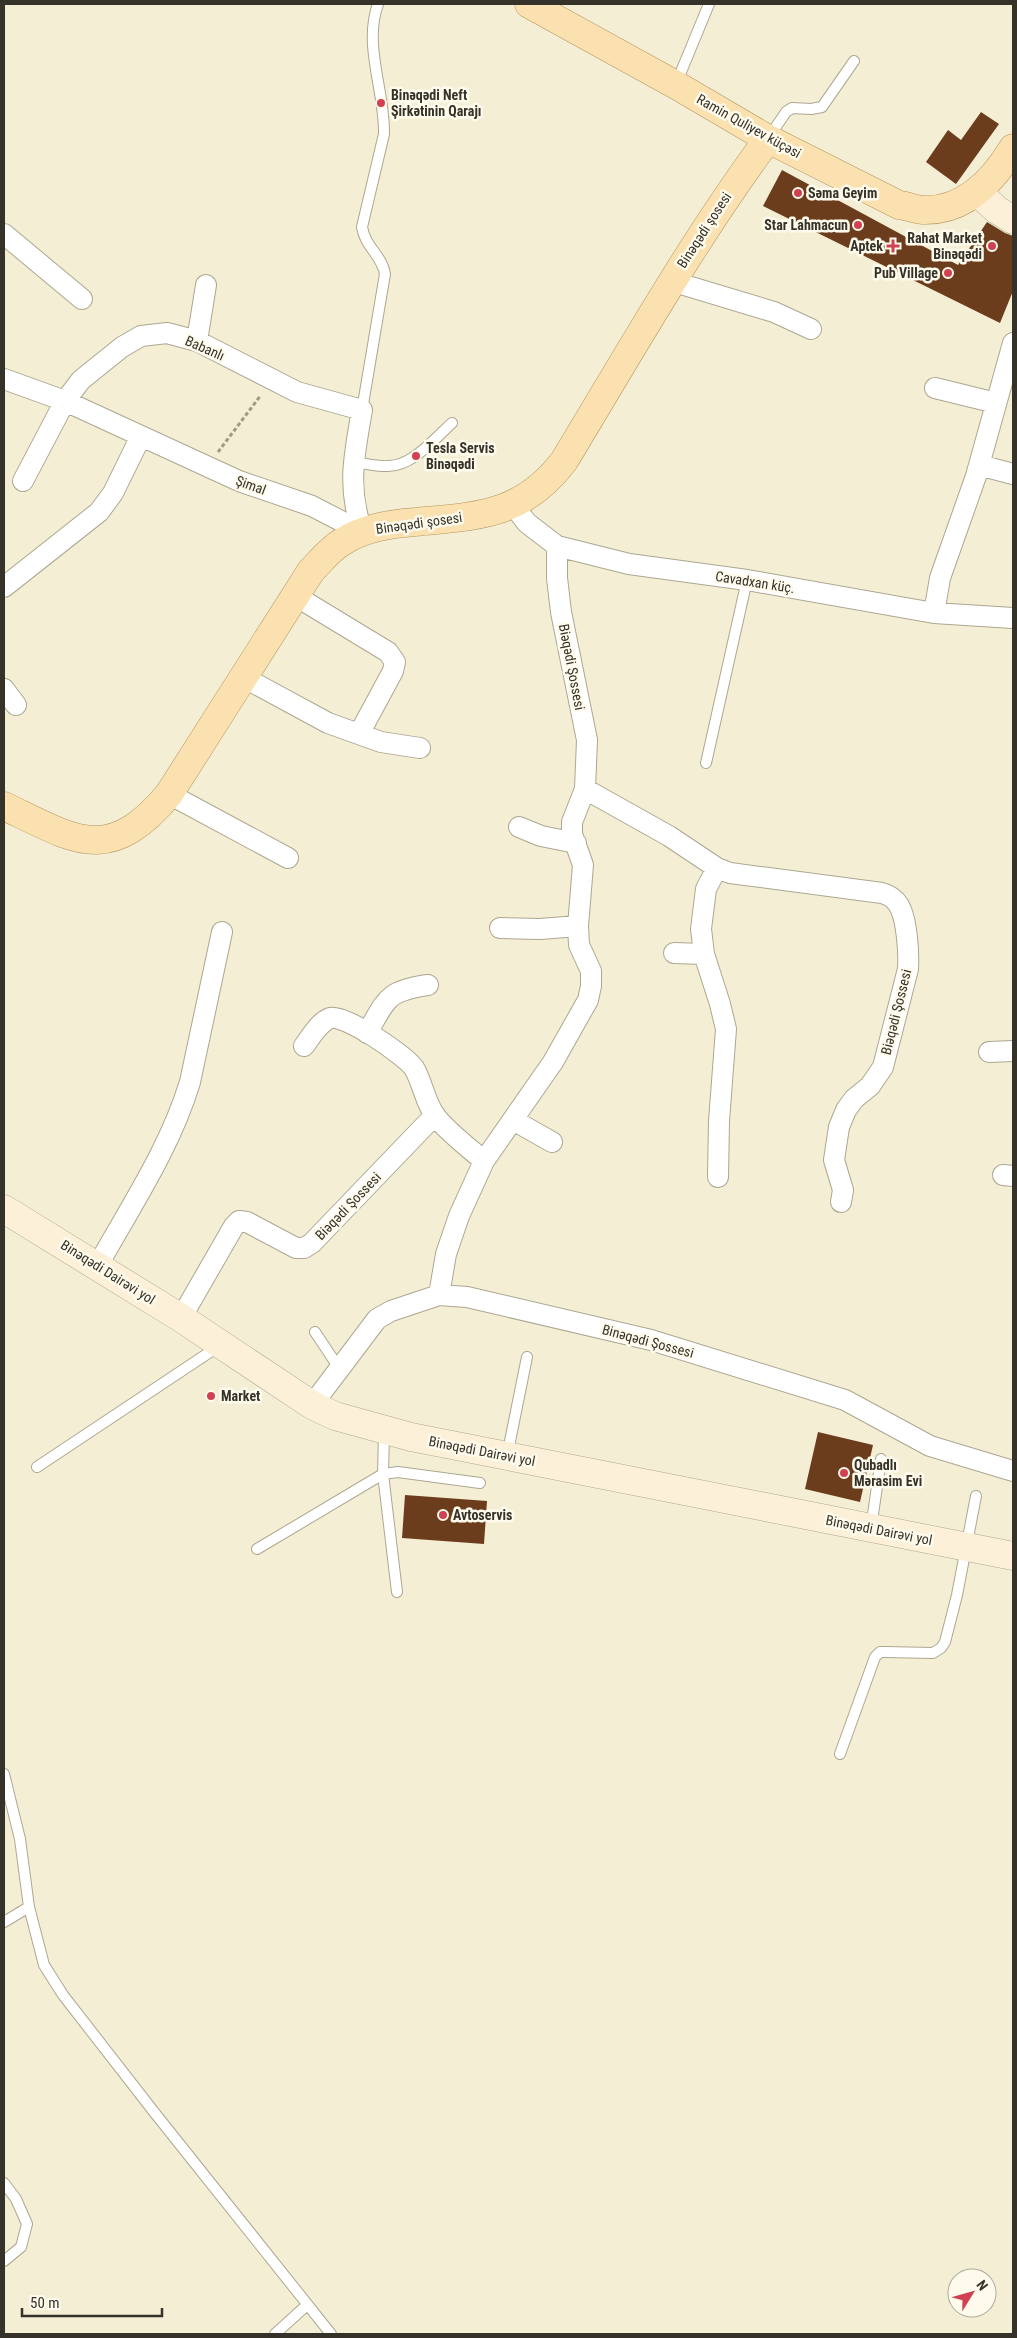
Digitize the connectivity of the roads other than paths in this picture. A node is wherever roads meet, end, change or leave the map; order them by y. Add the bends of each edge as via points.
1 (378, 4) edge
2 (528, 4) edge
3 (709, 4) edge
4 (854, 61) dead end
5 (676, 84) junction
6 (768, 139) junction
7 (1013, 148) edge
8 (977, 192) junction
9 (1013, 220) edge
10 (4, 234) edge
11 (671, 281) junction
12 (206, 285) dead end
13 (82, 299) dead end
14 (811, 329) dead end
15 (197, 341) junction
16 (1013, 343) edge
17 (4, 379) edge
18 (935, 388) dead end
19 (65, 401) junction
20 (996, 403) junction
21 (362, 410) junction
22 (452, 423) dead end
23 (141, 436) junction
24 (353, 462) junction
25 (979, 465) junction
26 (1013, 474) edge
27 (23, 481) dead end
28 (513, 505) junction
29 (362, 532) junction
30 (557, 546) junction
31 (747, 580) junction
32 (4, 587) edge
33 (294, 595) junction
34 (934, 613) junction
35 (1013, 618) edge
36 (243, 677) junction
37 (4, 689) edge
38 (16, 705) dead end
39 (359, 734) junction
40 (420, 748) dead end
41 (706, 763) dead end
42 (585, 789) junction
43 (169, 794) junction
44 (4, 806) edge
45 (519, 827) dead end
46 (576, 843) junction
47 (288, 858) dead end
48 (717, 868) junction
49 (578, 926) junction
50 (500, 928) dead end
51 (222, 932) dead end
52 (674, 953) dead end
53 (704, 954) junction
54 (428, 985) dead end
55 (367, 1033) junction
56 (304, 1046) dead end
57 (1013, 1051) edge
58 (989, 1052) dead end
59 (435, 1115) junction
60 (513, 1120) junction
61 (552, 1142) dead end
62 (484, 1161) junction
63 (718, 1177) dead end
64 (841, 1202) dead end
65 (4, 1209) edge
66 (98, 1265) junction
67 (439, 1295) junction
68 (181, 1318) junction
69 (315, 1332) dead end
70 (220, 1345) junction
71 (527, 1356) dead end
72 (339, 1368) junction
73 (312, 1405) junction
74 (384, 1430) junction
75 (507, 1456) junction
76 (881, 1460) dead end
77 (37, 1467) dead end
78 (1013, 1471) edge
79 (383, 1474) junction
80 (480, 1483) dead end
81 (976, 1496) dead end
82 (870, 1529) junction
83 (966, 1547) junction
84 (256, 1550) dead end
85 (1013, 1556) edge
86 (397, 1592) dead end
87 (840, 1754) dead end
88 (4, 1774) edge
89 (29, 1906) junction
90 (4, 1922) edge
91 (4, 2183) edge
92 (4, 2260) edge
93 (308, 2305) junction
94 (275, 2334) edge
95 (331, 2334) edge

1 - 21 lane via 373,30 374,55 384,134 362,227 364,238 384,265 385,274
2 - 5 main road, Ramin Quliyev küçəsi
3 - 5 lane
4 - 6 lane via 822,106 792,108
5 - 6 main road, Ramin Quliyev küçəsi
6 - 8 main road, Ramin Quliyev küçəsi via 899,205 922,210 944,208
6 - 11 main road, Binəqədi şosesi via 732,187
7 - 8 main road, Ramin Quliyev küçəsi via 996,174
8 - 9 main road via 992,207
10 - 13 street
11 - 14 street via 774,312
11 - 28 main road, Binəqədi şosesi via 564,461 545,484
12 - 15 street
15 - 19 street, Babanlı via 167,333 141,336 81,380
15 - 21 street, Babanlı via 297,392
16 - 20 street
17 - 19 street, Şimal
18 - 20 street
19 - 23 street, Şimal
19 - 27 street, Babanlı
20 - 25 street
21 - 24 street
22 - 24 lane via 402,463 388,466
23 - 29 street, Şimal via 239,481 312,506
23 - 32 street via 100,512
24 - 29 street via 354,508
25 - 26 street
25 - 34 street via 940,578
28 - 29 main road, Binəqədi şosesi via 478,515 395,524
28 - 30 street, Cavadxan küç. via 527,523
29 - 33 main road, Binəqədi şosesi via 341,542 324,557
30 - 31 street, Cavadxan küç. via 629,564
30 - 42 street, Biəqədi Şossesi via 561,612 587,740
31 - 34 street, Cavadxan küç.
31 - 41 lane
33 - 36 main road, Binəqədi şosesi
33 - 39 street via 388,652 395,662
34 - 35 street, Cavadxan küç.
36 - 39 street via 328,723
36 - 43 main road, Binəqədi şosesi
37 - 38 street
39 - 40 street via 381,742
42 - 46 street, Biəqədi Şossesi via 572,822
42 - 48 street, Biəqədi Şossesi via 669,836
43 - 44 main road, Binəqədi şosesi via 142,822 120,835 101,841 75,839
43 - 47 street
45 - 46 street via 541,836
46 - 49 street, Biəqədi Şossesi via 583,865
48 - 53 street via 706,890 702,909
48 - 64 street, Biəqədi Şossesi via 730,873 882,893 890,896 901,908 909,952 908,969 883,1067 870,1086 846,1110 840,1127 834,1160 843,1190
49 - 50 street via 540,930
49 - 60 street, Biəqədi Şossesi via 579,945 591,971 588,1000 553,1062
51 - 66 street via 183,1105 172,1134
52 - 53 street
53 - 63 street via 726,1029
54 - 55 street via 403,988 390,996
55 - 56 street via 339,1017 331,1018 322,1023
55 - 59 street via 412,1066
57 - 58 street
59 - 62 street
59 - 68 street, Biəqədi Şossesi via 304,1248 296,1248 240,1221 234,1226
60 - 61 street
60 - 62 street, Biəqədi Şossesi
62 - 67 street, Biəqədi Şossesi via 446,1254
65 - 66 main road, Binəqədi Dairəvi yol
66 - 68 main road, Binəqədi Dairəvi yol
67 - 72 street, Binəqədi Şossesi via 377,1319
67 - 78 street, Binəqədi Şossesi via 475,1298 651,1340 845,1400 930,1446
68 - 70 main road, Binəqədi Dairəvi yol
69 - 72 lane
70 - 73 main road, Binəqədi Dairəvi yol
70 - 77 lane
71 - 75 lane
72 - 73 street, Binəqədi Şossesi
73 - 74 main road, Binəqədi Dairəvi yol via 335,1416
74 - 75 main road, Binəqədi Dairəvi yol
74 - 79 lane
75 - 82 main road, Binəqədi Dairəvi yol
76 - 82 lane
79 - 80 lane via 398,1472
79 - 84 lane
79 - 86 lane
81 - 83 lane
82 - 83 main road, Binəqədi Dairəvi yol
83 - 85 main road, Binəqədi Dairəvi yol
83 - 87 lane via 945,1642 933,1653 880,1652 875,1657
88 - 89 lane via 20,1839
89 - 90 lane
89 - 93 lane via 44,1965 63,1995
91 - 92 lane via 27,2224 21,2247
93 - 94 lane
93 - 95 lane

